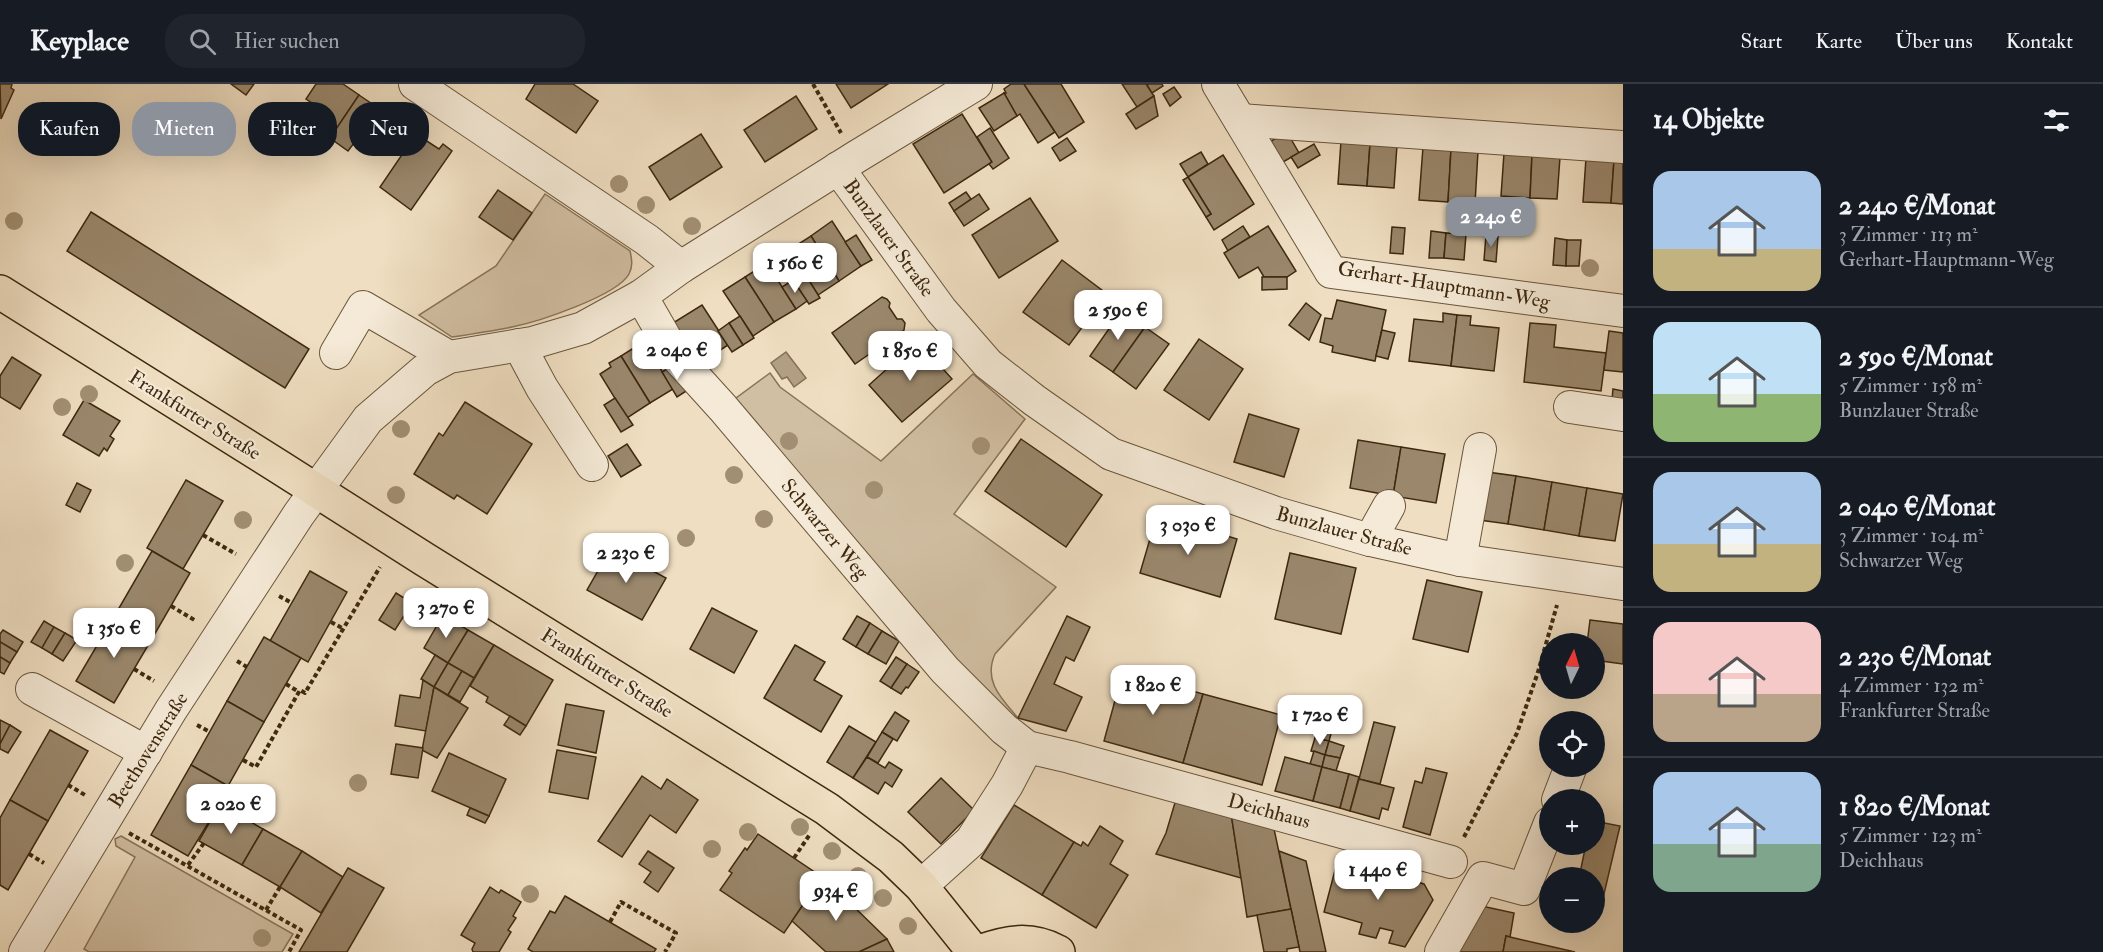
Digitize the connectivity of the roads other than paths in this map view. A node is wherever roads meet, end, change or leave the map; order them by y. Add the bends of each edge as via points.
1 (415, 84) edge
2 (976, 84) edge
3 (1218, 84) edge
4 (1240, 120) junction
5 (1623, 147) edge
6 (847, 162) junction
7 (681, 267) junction
8 (0, 292) edge
9 (641, 296) junction
10 (1623, 311) edge
11 (519, 345) junction
12 (336, 353) dead end
13 (449, 357) junction
14 (1570, 408) dead end
15 (1623, 415) edge
16 (1480, 449) dead end
17 (592, 465) dead end
18 (315, 490) junction
19 (1389, 506) dead end
20 (1370, 540) junction
21 (1460, 560) junction
22 (1623, 584) edge
23 (32, 689) dead end
24 (1027, 747) junction
25 (146, 752) junction
26 (1539, 851) edge
27 (1451, 862) road end
28 (921, 886) junction
29 (25, 952) edge
30 (974, 952) edge
31 (979, 952) edge
32 (1058, 952) edge
33 (1441, 952) edge

1 - 7 street
2 - 6 street, Beethovenstraße
3 - 4 street, Gerhart-Hauptmann-Weg
4 - 5 street
4 - 10 street, Gerhart-Hauptmann-Weg via 1331,272
6 - 7 street, Beethovenstraße
6 - 20 street, Bunzlauer Straße via 941,310 988,364 1034,400 1111,454 1276,513
7 - 9 street, Beethovenstraße
8 - 18 main road, Frankfurter Straße
9 - 11 street, Beethovenstraße via 583,328
9 - 24 street, Schwarzer Weg via 675,355 945,670
11 - 13 street, Beethovenstraße
11 - 17 street
12 - 13 street via 363,307
13 - 18 street, Beethovenstraße via 425,370 368,419
14 - 15 street
16 - 21 street
18 - 25 street, Beethovenstraße
18 - 28 main road, Frankfurter Straße via 827,809 891,857
19 - 20 street
20 - 21 street, Bunzlauer Straße
21 - 22 street, Bunzlauer Straße
23 - 25 street
24 - 27 street, Deichhaus
24 - 28 street via 971,841
25 - 29 street, Beethovenstraße
26 - 33 street via 1524,889 1483,878
28 - 30 main road, Frankfurter Straße
31 - 32 main road via 1022,941

